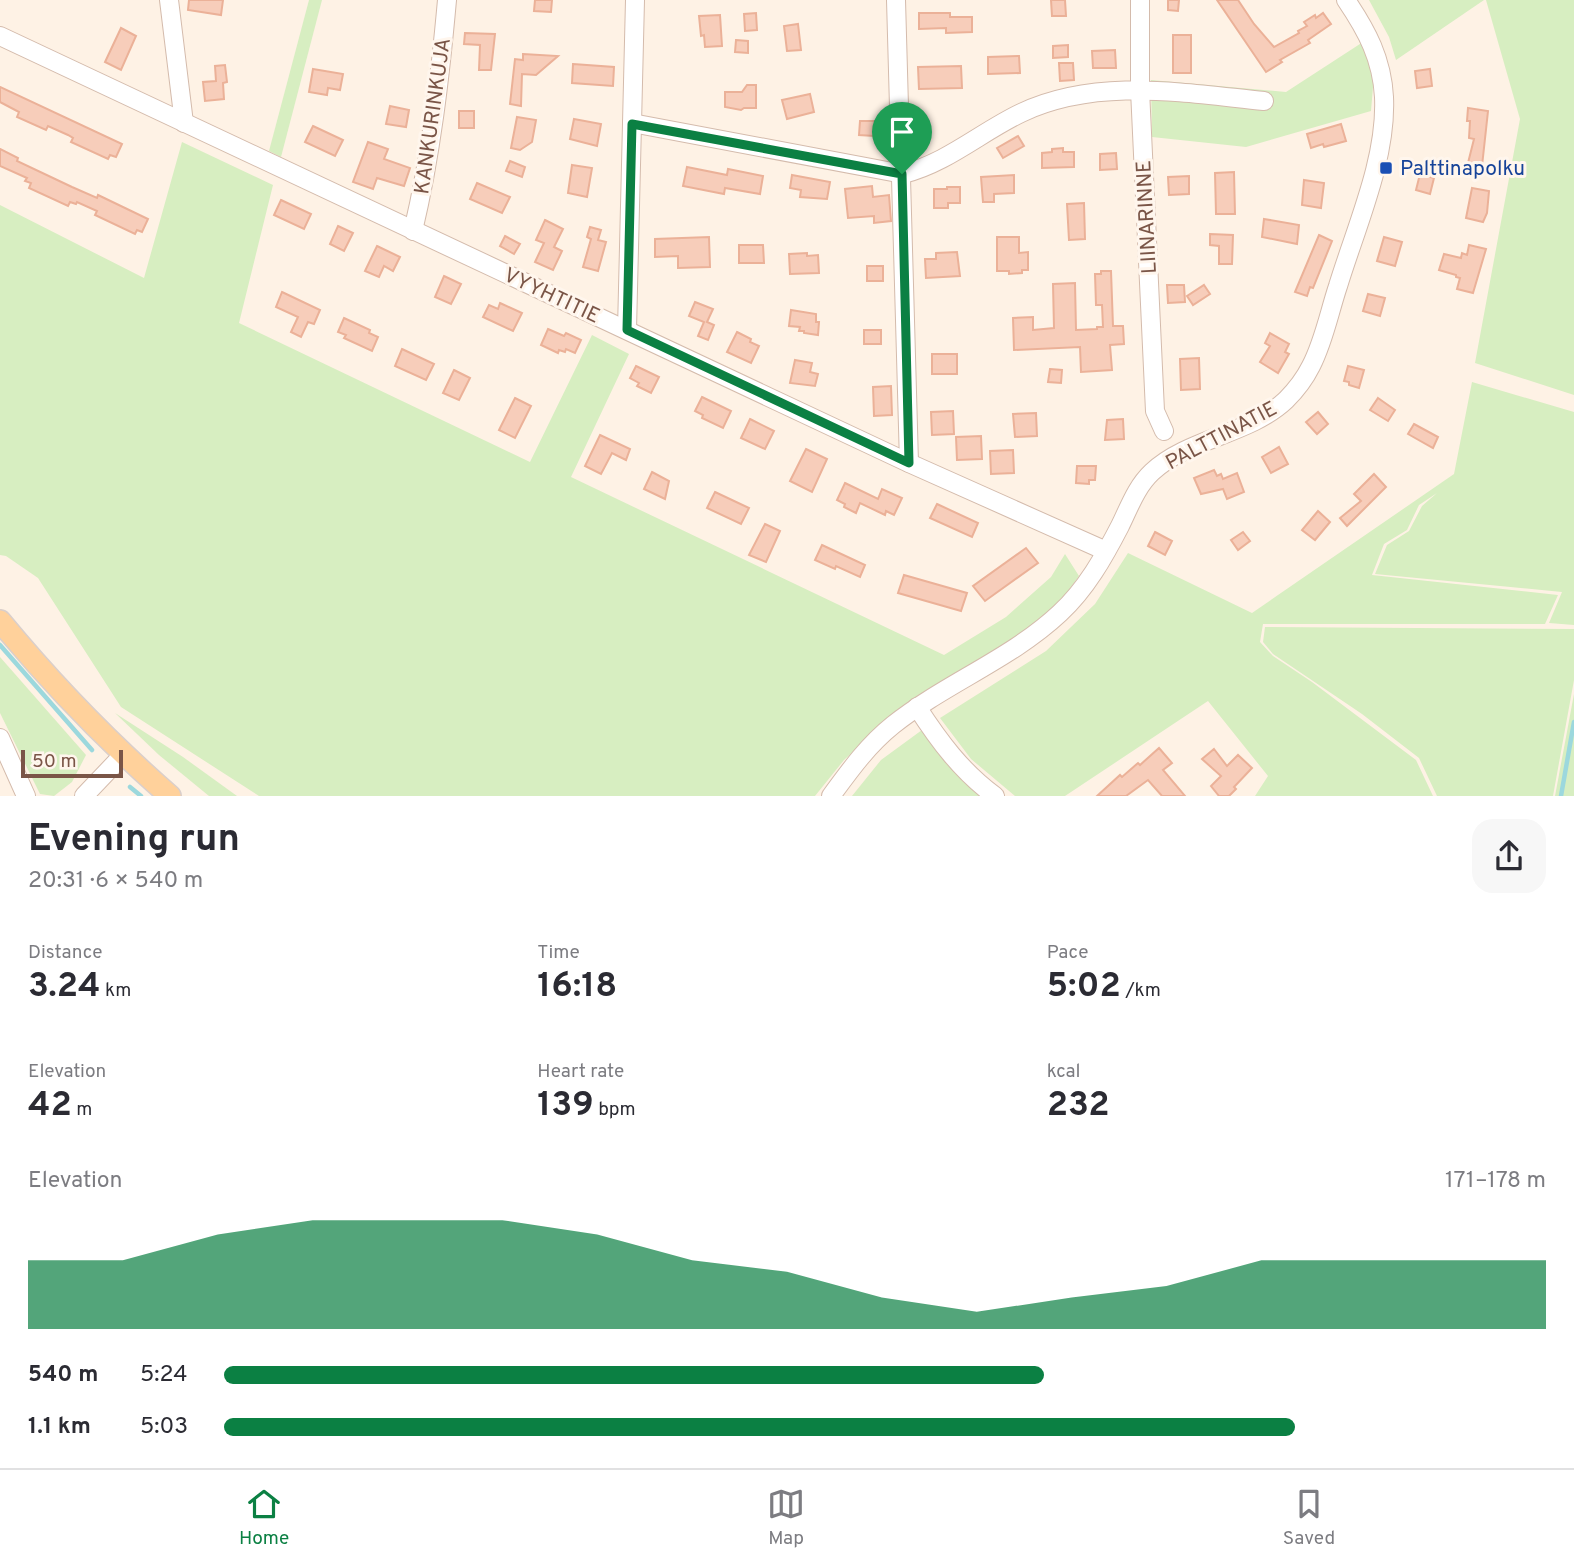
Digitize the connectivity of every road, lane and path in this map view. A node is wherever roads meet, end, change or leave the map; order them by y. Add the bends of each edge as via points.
1 (169, 0) edge
2 (447, 0) edge
3 (635, 0) edge
4 (896, 0) edge
5 (1140, 0) edge
6 (1346, 0) edge
7 (0, 36) edge
8 (1140, 90) junction
9 (1264, 101) dead end
10 (184, 122) junction
11 (632, 124) junction
12 (902, 174) junction
13 (413, 231) junction
14 (627, 330) junction
15 (1164, 431) dead end
16 (909, 463) junction
17 (1106, 551) junction
18 (0, 621) edge
19 (917, 707) junction
20 (0, 738) edge
21 (123, 755) junction
22 (26, 796) edge
23 (84, 796) edge
24 (170, 796) edge
25 (831, 796) edge
26 (995, 796) edge

1 - 10 street
2 - 13 street, KANKURINKUJA via 434,124
3 - 11 street
4 - 12 street
5 - 8 street, LIINARINNE
6 - 17 street, PALTTINATIE via 1374,47 1381,70 1384,117 1379,152 1311,366 1292,394 1273,411 1171,458 1152,472
7 - 10 street, VYYHTITIE
8 - 9 street
8 - 12 street via 1048,103 1021,113 922,169
8 - 15 street, LIINARINNE via 1155,411
10 - 13 street, VYYHTITIE
11 - 12 street
11 - 14 street
12 - 16 street
13 - 14 street, VYYHTITIE
14 - 16 street, VYYHTITIE
16 - 17 street, VYYHTITIE
17 - 19 street, PALTTINATIE via 1079,593 1031,637
18 - 21 main road
19 - 25 street, PALTTINATIE via 872,744
19 - 26 street via 949,754
20 - 22 street
21 - 23 street
21 - 24 main road

